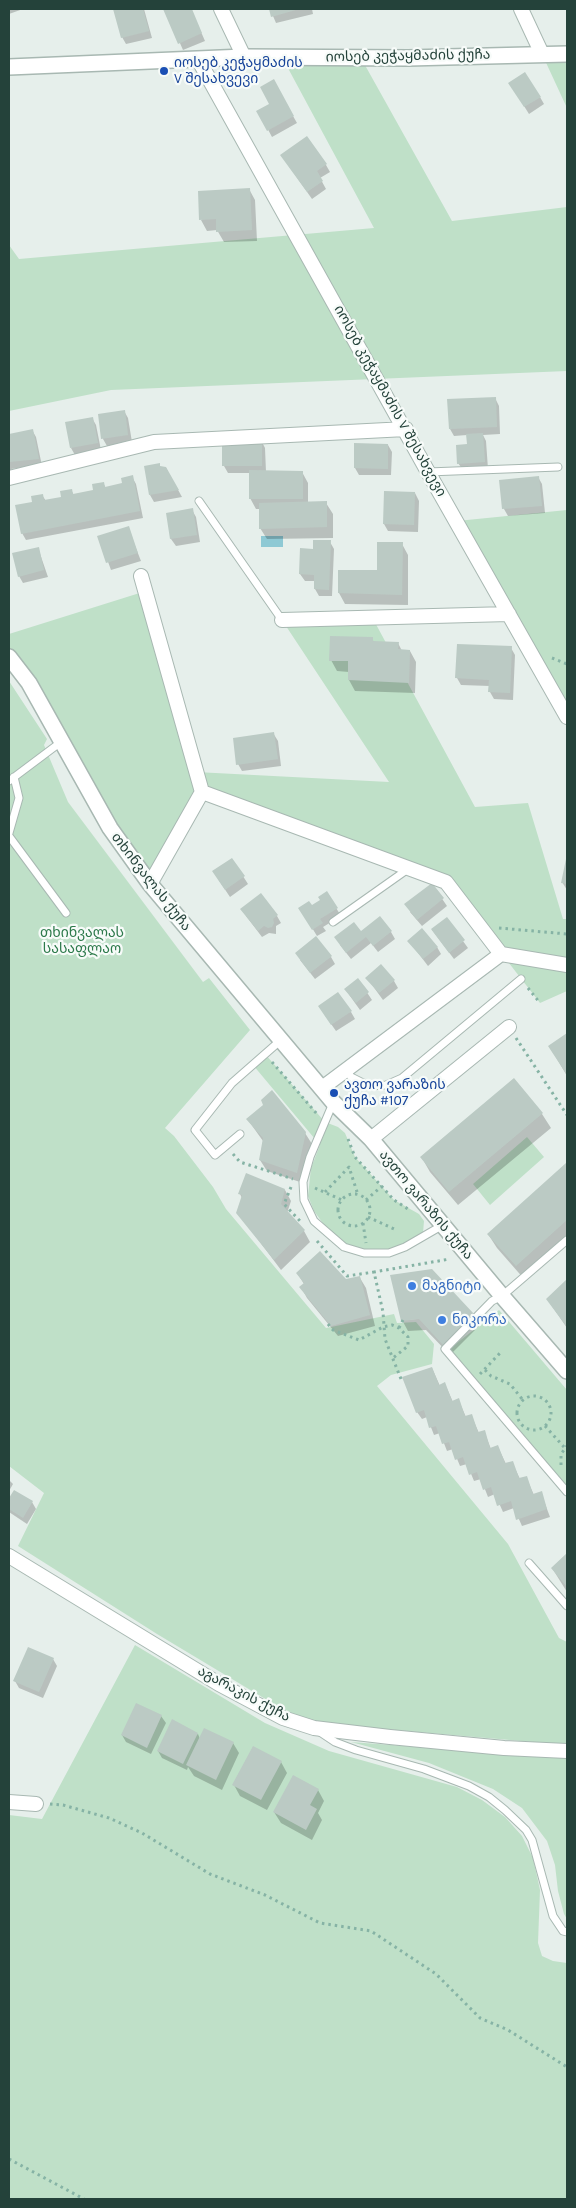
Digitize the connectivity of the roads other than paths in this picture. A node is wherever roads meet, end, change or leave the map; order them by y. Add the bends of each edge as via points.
1 (222, 9) edge
2 (521, 9) edge
3 (542, 54) junction
4 (567, 54) edge
5 (244, 57) junction
6 (198, 59) junction
7 (9, 67) edge
8 (406, 429) junction
9 (558, 467) dead end
10 (428, 472) junction
11 (9, 478) edge
12 (199, 501) dead end
13 (141, 576) dead end
14 (509, 614) junction
15 (282, 620) joint
16 (10, 661) edge
17 (567, 717) edge
18 (61, 742) junction
19 (12, 779) edge
20 (202, 792) junction
21 (9, 832) edge
22 (9, 836) edge
23 (409, 868) junction
24 (150, 884) junction
25 (66, 913) dead end
26 (333, 922) dead end
27 (501, 954) junction
28 (567, 965) edge
29 (521, 979) dead end
30 (509, 1027) road end
31 (281, 1040) junction
32 (346, 1070) junction
33 (322, 1088) junction
34 (333, 1102) junction
35 (240, 1134) dead end
36 (371, 1139) junction
37 (443, 1224) junction
38 (567, 1240) edge
39 (502, 1296) junction
40 (567, 1371) edge
41 (567, 1492) edge
42 (9, 1556) edge
43 (529, 1563) dead end
44 (567, 1606) edge
45 (314, 1728) junction
46 (567, 1751) edge
47 (9, 1802) edge
48 (36, 1804) road end
49 (567, 1932) edge

1 - 5 street
2 - 3 street
3 - 4 street, იოსებ კეჭაყმაძის ქუჩა
3 - 5 street, იოსებ კეჭაყმაძის ქუჩა via 408,58
5 - 6 street, იოსებ კეჭაყმაძის ქუჩა
6 - 7 street, იოსებ კეჭაყმაძის ქუჩა
6 - 8 street, იოსებ კეჭაყმაძის V შესახვევი
8 - 10 street, იოსებ კეჭაყმაძის V შესახვევი
8 - 11 street via 154,442
9 - 10 lane
10 - 14 street, იოსებ კეჭაყმაძის V შესახვევი
12 - 15 lane
13 - 20 street
14 - 15 street
14 - 17 street, იოსებ კეჭაყმაძის V შესახვევი
16 - 18 street, თხინვალას ქუჩა via 29,683
18 - 19 lane
18 - 24 street, თხინვალას ქუჩა via 110,828
19 - 21 lane via 19,798
20 - 23 street
20 - 24 street
22 - 25 lane
23 - 26 lane
23 - 27 street via 446,882
24 - 31 street, თხინვალას ქუჩა
27 - 28 street
27 - 32 street
29 - 32 lane via 402,1078 386,1086 369,1086 351,1077
30 - 36 street
31 - 33 street, თხინვალას ქუჩა
31 - 35 lane via 232,1083 196,1130 214,1155
32 - 33 street
33 - 34 street, ავთო ვარაზის ქუჩა
34 - 36 street, ავთო ვარაზის ქუჩა
34 - 37 lane via 310,1156 303,1182 304,1200 314,1221 344,1247 368,1254 389,1253 405,1247
36 - 37 street, ავთო ვარაზის ქუჩა
37 - 39 street, ავთო ვარაზის ქუჩა
38 - 39 lane
39 - 40 street, ავთო ვარაზის ქუჩა
39 - 41 lane via 492,1300 445,1349
42 - 45 street, აგარაკის ქუჩა via 219,1684 283,1718
43 - 44 lane
45 - 46 street, აგარაკის ქუჩა via 504,1748
45 - 49 lane via 335,1742 469,1786 506,1810 532,1840 553,1916
47 - 48 street

